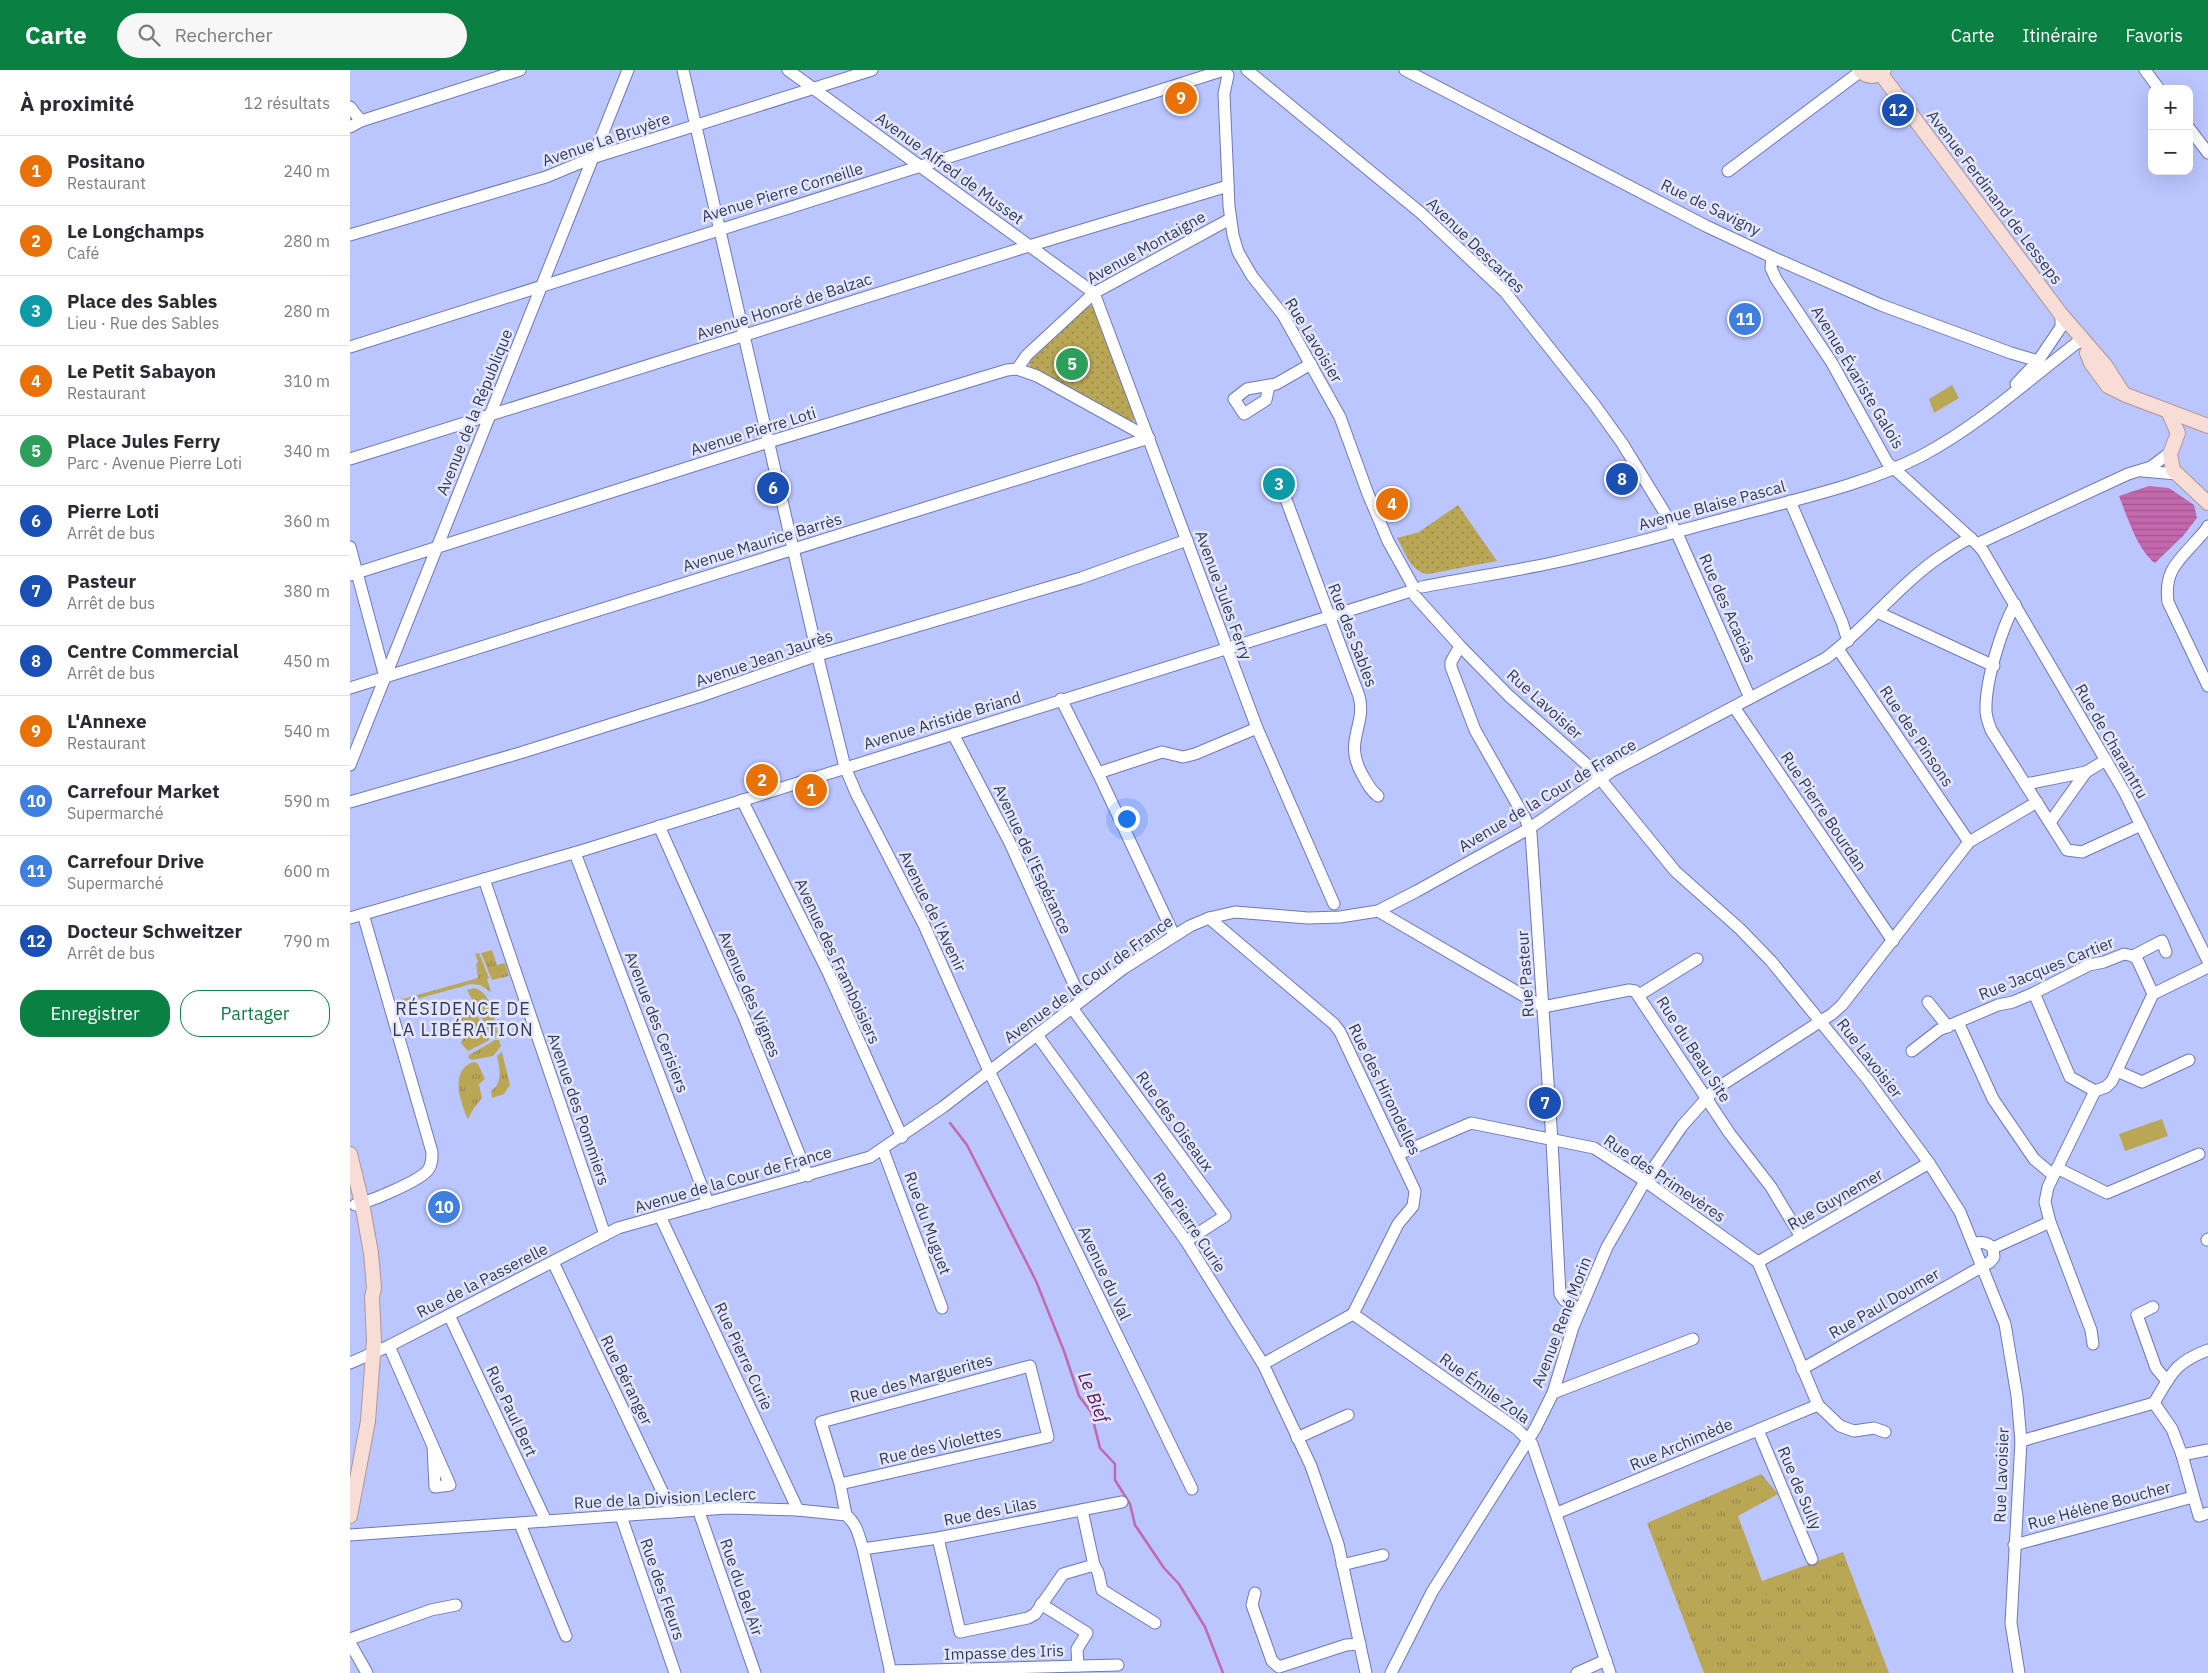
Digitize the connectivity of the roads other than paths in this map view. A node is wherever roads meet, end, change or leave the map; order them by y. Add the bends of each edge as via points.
1 (520, 70) edge
2 (628, 70) edge
3 (683, 70) edge
4 (788, 70) edge
5 (872, 70) edge
6 (1247, 70) edge
7 (1405, 70) edge
8 (2145, 70) edge
9 (1860, 71) edge
10 (1225, 72) edge
11 (1883, 72) edge
12 (2156, 85) edge
13 (813, 88) junction
14 (350, 106) edge
15 (361, 121) junction
16 (696, 125) junction
17 (350, 127) edge
18 (2191, 130) edge
19 (2208, 153) edge
20 (592, 158) junction
21 (920, 166) junction
22 (1728, 171) dead end
23 (1228, 186) junction
24 (1230, 219) junction
25 (720, 229) junction
26 (350, 235) edge
27 (1029, 246) junction
28 (1772, 257) junction
29 (542, 285) junction
30 (1094, 293) junction
31 (2061, 314) junction
32 (2056, 333) junction
33 (2078, 335) junction
34 (745, 336) junction
35 (350, 346) edge
36 (2011, 354) junction
37 (1310, 364) junction
38 (2040, 366) junction
39 (1018, 369) junction
40 (2028, 377) junction
41 (1269, 386) dead end
42 (2168, 411) junction
43 (491, 415) junction
44 (2205, 425) edge
45 (1148, 438) junction
46 (770, 442) junction
47 (2174, 446) junction
48 (350, 459) edge
49 (1894, 468) junction
50 (2142, 471) junction
51 (2176, 474) junction
52 (1278, 485) dead end
53 (1790, 501) junction
54 (2208, 503) edge
55 (2208, 527) edge
56 (1676, 531) junction
57 (1187, 540) junction
58 (1974, 541) junction
59 (439, 546) junction
60 (350, 547) edge
61 (793, 548) junction
62 (354, 574) edge
63 (1415, 590) junction
64 (2014, 604) junction
65 (1877, 612) junction
66 (1328, 616) junction
67 (1848, 641) junction
68 (1460, 646) junction
69 (1226, 648) junction
70 (1838, 649) junction
71 (818, 655) junction
72 (1994, 666) junction
73 (386, 676) junction
74 (2208, 686) edge
75 (350, 688) edge
76 (1750, 698) junction
77 (1061, 699) junction
78 (1734, 707) junction
79 (1257, 728) junction
80 (953, 734) junction
81 (2106, 760) junction
82 (350, 766) edge
83 (845, 767) junction
84 (2086, 772) junction
85 (1098, 773) junction
86 (1601, 778) junction
87 (2026, 784) junction
88 (1378, 796) dead end
89 (742, 800) junction
90 (350, 802) edge
91 (2038, 802) junction
92 (2051, 821) junction
93 (659, 826) junction
94 (2141, 826) junction
95 (1530, 828) junction
96 (1969, 842) junction
97 (575, 852) junction
98 (484, 879) junction
99 (1334, 904) dead end
100 (1378, 911) junction
101 (363, 914) junction
102 (350, 918) edge
103 (1210, 918) junction
104 (1174, 935) junction
105 (1890, 938) junction
106 (2166, 952) dead end
107 (2133, 956) junction
108 (1697, 959) dead end
109 (2208, 961) edge
110 (2208, 967) edge
111 (2034, 993) junction
112 (2153, 994) junction
113 (1639, 995) junction
114 (1928, 1002) dead end
115 (1077, 1004) junction
116 (1543, 1007) junction
117 (1821, 1022) junction
118 (1953, 1024) junction
119 (1036, 1035) junction
120 (1912, 1051) dead end
121 (2189, 1060) dead end
122 (990, 1071) junction
123 (2117, 1071) junction
124 (2095, 1091) junction
125 (1706, 1098) junction
126 (902, 1137) junction
127 (1552, 1140) junction
128 (883, 1150) junction
129 (350, 1154) edge
130 (1399, 1154) junction
131 (2199, 1154) dead end
132 (1929, 1164) junction
133 (2055, 1171) junction
134 (808, 1176) junction
135 (1645, 1181) junction
136 (350, 1184) edge
137 (708, 1203) junction
138 (359, 1204) junction
139 (660, 1216) junction
140 (2050, 1222) junction
141 (605, 1236) junction
142 (1801, 1237) junction
143 (1186, 1241) junction
144 (1973, 1243) junction
145 (1993, 1248) junction
146 (553, 1262) junction
147 (1758, 1262) junction
148 (1982, 1267) junction
149 (2153, 1307) dead end
150 (942, 1308) dead end
151 (1580, 1310) junction
152 (1353, 1314) junction
153 (448, 1316) junction
154 (1693, 1339) dead end
155 (2093, 1344) dead end
156 (389, 1346) junction
157 (2208, 1350) edge
158 (374, 1351) junction
159 (350, 1363) edge
160 (1263, 1364) junction
161 (1802, 1369) junction
162 (2167, 1381) junction
163 (1553, 1393) junction
164 (2154, 1403) junction
165 (1818, 1405) junction
166 (1348, 1415) dead end
167 (1758, 1430) junction
168 (1884, 1432) dead end
169 (1048, 1437) joint
170 (1297, 1438) junction
171 (1528, 1441) junction
172 (2021, 1441) junction
173 (433, 1446) dead end
174 (2208, 1450) edge
175 (2182, 1455) junction
176 (840, 1484) junction
177 (1192, 1489) dead end
178 (2193, 1497) junction
179 (1122, 1502) dead end
180 (798, 1510) junction
181 (1082, 1510) junction
182 (672, 1512) junction
183 (699, 1512) junction
184 (1556, 1513) junction
185 (846, 1514) junction
186 (2203, 1515) edge
187 (350, 1516) edge
188 (622, 1516) junction
189 (546, 1521) junction
190 (520, 1524) junction
191 (350, 1535) edge
192 (938, 1538) junction
193 (2014, 1545) junction
194 (863, 1549) junction
195 (1383, 1555) dead end
196 (1812, 1559) dead end
197 (1094, 1565) junction
198 (1342, 1565) junction
199 (1255, 1593) dead end
200 (1041, 1604) junction
201 (456, 1605) dead end
202 (1155, 1624) dead end
203 (566, 1636) dead end
204 (350, 1639) edge
205 (350, 1643) edge
206 (1360, 1644) junction
207 (1606, 1660) junction
208 (1118, 1665) dead end
209 (1078, 1666) junction
210 (1029, 1670) edge
211 (890, 1672) edge
212 (367, 1673) edge
213 (675, 1673) edge
214 (755, 1673) edge
215 (1366, 1673) edge
216 (1391, 1673) edge
217 (1577, 1673) edge
218 (1610, 1673) edge
219 (2019, 1673) edge

1 - 15 street
2 - 20 street, Avenue de la République
3 - 16 street, Avenue de l'Avenir
4 - 13 street, Avenue Alfred de Musset
5 - 13 street, Avenue La Bruyère
6 - 10 street, Avenue Pierre Corneille via 1237,76
6 - 56 street, Avenue Descartes via 1421,213 1505,292 1622,443
7 - 28 street, Rue de Savigny via 1697,222
8 - 12 street
9 - 11 main road via 1868,76
9 - 22 street
10 - 21 street, Avenue Pierre Corneille
10 - 23 street, Rue Lavoisier
11 - 31 main road, Avenue Ferdinand de Lesseps
13 - 16 street, Avenue La Bruyère
13 - 21 street, Avenue Alfred de Musset
14 - 15 street
15 - 17 street
16 - 20 street, Avenue La Bruyère
16 - 25 street, Avenue de l'Avenir
18 - 19 street
20 - 26 street, Avenue La Bruyère via 546,177
20 - 29 street, Avenue de la République
21 - 25 street, Avenue Pierre Corneille
21 - 27 street, Avenue Alfred de Musset
23 - 24 street, Rue Lavoisier
23 - 27 street, Avenue Honoré de Balzac
24 - 30 street, Avenue Montaigne
24 - 37 street, Rue Lavoisier via 1232,235 1244,264 1283,315
25 - 29 street, Avenue Pierre Corneille
25 - 34 street, Avenue de l'Avenir
27 - 30 street, Avenue Alfred de Musset
27 - 34 street, Avenue Honoré de Balzac
28 - 36 street, Rue de Savigny via 1881,305
28 - 49 street, Avenue Évariste Galois via 1771,268 1776,279 1832,363 1866,427
29 - 35 street, Avenue Pierre Corneille
29 - 43 street, Avenue de la République
30 - 39 street, Avenue Montaigne via 1027,354
30 - 45 street, Avenue Jules Ferry
31 - 32 street, Avenue Blaise Pascal
31 - 33 main road, Avenue Ferdinand de Lesseps
32 - 33 street via 2066,330
32 - 38 street, Avenue Blaise Pascal
33 - 38 street, Avenue Blaise Pascal
33 - 42 main road via 2123,393
34 - 43 street, Avenue Honoré de Balzac
34 - 46 street, Avenue de l'Avenir
36 - 38 street, Rue de Savigny
36 - 40 street
37 - 41 street
37 - 63 street, Rue Lavoisier via 1340,417 1388,541
38 - 40 street, Avenue Blaise Pascal
39 - 45 street via 1037,376
39 - 46 street, Avenue Pierre Loti via 992,373
40 - 49 street, Avenue Blaise Pascal via 2001,397 1993,409 1956,436
42 - 44 main road
42 - 47 main road via 2177,426
43 - 48 street, Avenue Honoré de Balzac
43 - 59 street, Avenue de la République
44 - 47 main road via 2189,428
45 - 57 street, Avenue Jules Ferry
45 - 61 street, Avenue Maurice Barrès
46 - 59 street, Avenue Pierre Loti
46 - 61 street, Avenue de l'Avenir
47 - 50 street
47 - 51 main road via 2170,464
49 - 53 street, Avenue Blaise Pascal
49 - 58 street, Avenue Évariste Galois
50 - 51 street
50 - 58 street via 2128,474
51 - 54 main road
52 - 66 street, Rue des Sables
53 - 56 street, Avenue Blaise Pascal
53 - 67 street
55 - 74 street via 2176,562 2166,588 2168,602
56 - 63 street, Avenue Blaise Pascal via 1556,562
56 - 76 street, Rue des Acacias
57 - 69 street, Avenue Jules Ferry
57 - 71 street, Avenue Jean Jaurès via 1081,578
58 - 64 street, Rue de Charaintru
58 - 65 street, Avenue de la Cour de France via 1961,542 1923,569
59 - 62 street, Avenue Pierre Loti
59 - 73 street, Avenue de la République
60 - 62 street
61 - 71 street, Avenue de l'Avenir
61 - 73 street, Avenue Maurice Barrès
62 - 73 street
63 - 66 street, Avenue Aristide Briand
63 - 68 street, Rue Lavoisier
64 - 72 street
64 - 81 street, Rue de Charaintru
65 - 67 street, Avenue de la Cour de France
65 - 72 street
66 - 69 street, Avenue Aristide Briand
66 - 88 street, Rue des Sables via 1361,704 1354,742 1355,759 1371,790
67 - 70 street, Avenue de la Cour de France
68 - 86 street, Rue Lavoisier via 1509,696
68 - 95 street, Rue Pasteur via 1451,662 1475,730
69 - 77 street, Avenue Aristide Briand
69 - 79 street, Avenue Jules Ferry
70 - 76 street, Avenue de la Cour de France
70 - 96 street, Rue des Pinsons
71 - 83 street, Avenue de l'Avenir
71 - 90 street, Avenue Jean Jaurès via 701,696
72 - 87 street via 1987,696 1988,721
73 - 75 street, Avenue Maurice Barrès
73 - 82 street, Avenue de la République
76 - 78 street, Avenue de la Cour de France
77 - 80 street, Avenue Aristide Briand
77 - 85 street
78 - 86 street, Avenue de la Cour de France
78 - 105 street, Rue Pierre Bourdan
79 - 85 street via 1195,754 1183,757 1162,752
79 - 99 street, Avenue Jules Ferry
80 - 83 street, Avenue Aristide Briand
80 - 115 street, Avenue de l'Espérance via 1010,843
81 - 84 street
81 - 94 street, Rue de Charaintru
83 - 89 street, Avenue Aristide Briand
83 - 122 street, Avenue de l'Avenir via 924,924
84 - 87 street
84 - 92 street
85 - 104 street
86 - 95 street, Avenue de la Cour de France
86 - 117 street, Rue Lavoisier via 1676,871 1765,955
87 - 91 street
89 - 93 street, Avenue Aristide Briand
89 - 126 street, Avenue des Framboisiers via 828,972
91 - 92 street
91 - 96 street, Avenue René Morin
92 - 94 street via 2067,850 2074,852 2082,852
93 - 97 street, Avenue Aristide Briand
93 - 134 street, Avenue des Vignes via 744,1017
94 - 109 street, Rue de Charaintru
95 - 100 street, Avenue de la Cour de France
95 - 116 street, Rue Pasteur
96 - 105 street, Avenue René Morin
97 - 98 street, Avenue Aristide Briand
97 - 137 street, Avenue des Cerisiers
98 - 101 street, Avenue Aristide Briand
98 - 141 street, Avenue des Pommiers
100 - 103 street, Avenue de la Cour de France via 1308,918 1244,912
100 - 116 street
101 - 102 street, Avenue Aristide Briand
101 - 138 street via 432,1152 432,1162 424,1176
103 - 104 street, Avenue de la Cour de France
103 - 130 street, Rue des Hirondelles via 1334,1024
104 - 115 street, Avenue de la Cour de France
105 - 117 street, Avenue René Morin via 1842,1005
106 - 107 street via 2162,941
107 - 111 street, Rue Jacques Cartier via 2124,954 2089,965
107 - 112 street, Rue Jacques Cartier
108 - 113 street
110 - 112 street
111 - 118 street, Rue Jacques Cartier via 1998,1004
111 - 124 street via 2070,1077
112 - 123 street
113 - 116 street, Rue du Beau Site via 1629,990
113 - 125 street, Rue du Beau Site
114 - 118 street
115 - 119 street, Avenue de la Cour de France
115 - 143 street, Rue des Oiseaux via 1225,1216
116 - 127 street, Rue Pasteur
117 - 125 street, Avenue René Morin
117 - 132 street, Rue Lavoisier
118 - 120 street, Rue Jacques Cartier
118 - 133 street via 1993,1099 2034,1159
119 - 122 street, Avenue de la Cour de France
119 - 143 street, Rue Pierre Curie
121 - 123 street via 2142,1082
122 - 126 street, Avenue de la Cour de France
122 - 177 street, Avenue du Val
123 - 124 street via 2106,1087
124 - 133 street
125 - 135 street, Avenue René Morin via 1682,1126
125 - 142 street, Rue du Beau Site via 1772,1187
126 - 128 street, Avenue de la Cour de France
127 - 130 street, Rue des Primevères via 1472,1123
127 - 135 street, Rue des Primevères via 1594,1148
127 - 151 street, Rue Pasteur via 1560,1294
128 - 134 street, Avenue de la Cour de France
128 - 150 street, Rue du Muguet
129 - 138 main road
130 - 152 street, Rue des Hirondelles via 1415,1191 1415,1201 1398,1224
131 - 133 street via 2107,1194
132 - 142 street, Rue Guynemer
132 - 144 street, Rue Lavoisier via 1960,1212
133 - 140 street via 2045,1202
134 - 137 street, Avenue de la Cour de France
135 - 147 street, Rue des Primevères
135 - 151 street, Avenue René Morin via 1607,1247
136 - 138 main road
137 - 139 street, Avenue de la Cour de France
138 - 158 main road via 367,1289 372,1296
139 - 141 street, Avenue de la Cour de France via 618,1228
139 - 180 street, Rue Pierre Curie
140 - 145 street
140 - 155 street via 2091,1330
141 - 146 street, Rue de la Passerelle
142 - 147 street, Rue Guynemer
143 - 160 street, Rue Pierre Curie
144 - 145 street via 1981,1242
144 - 148 street, Rue Lavoisier
145 - 148 street via 1994,1257
146 - 153 street, Rue de la Passerelle
146 - 182 street, Rue Béranger
147 - 161 street
148 - 161 street, Rue Paul Doumer
148 - 172 street, Rue Lavoisier via 2005,1324
149 - 162 street via 2137,1315 2156,1368
151 - 163 street, Avenue René Morin
152 - 160 street
152 - 171 street, Rue Émile Zola via 1517,1429
153 - 156 street, Rue de la Passerelle
153 - 189 street, Rue Paul Bert
154 - 163 street
156 - 158 street, Rue de la Passerelle
156 - 173 street
157 - 162 street via 2179,1364
158 - 159 street, Rue de la Passerelle
158 - 187 main road via 368,1421
160 - 170 street, Rue Pierre Curie
161 - 165 street
162 - 164 street
163 - 171 street, Avenue René Morin
164 - 172 street
164 - 175 street via 2172,1429
165 - 167 street, Rue Archimède
165 - 168 street via 1840,1426 1854,1431 1874,1428
166 - 170 street
167 - 184 street, Rue Archimède
167 - 196 street, Rue de Sully
169 - 176 street, Rue des Violettes
169 - 176 street, Rue des Marguerites via 1030,1366 821,1422
170 - 198 street, Rue Pierre Curie via 1338,1544
171 - 184 street, Rue Émile Zola via 1536,1453
171 - 216 street, Avenue René Morin via 1432,1592
172 - 193 street, Rue Lavoisier
174 - 175 street
175 - 178 street
176 - 185 street
178 - 186 street
178 - 193 street, Rue Hélène Boucher
179 - 181 street, Rue des Lilas
180 - 183 street, Rue de la Division Leclerc via 727,1508
180 - 185 street, Rue de la Division Leclerc
181 - 192 street, Rue des Lilas
181 - 197 street
182 - 183 street, Rue de la Division Leclerc
182 - 188 street, Rue de la Division Leclerc
183 - 214 street, Rue du Bel Air
184 - 207 street, Rue Émile Zola
185 - 194 street via 858,1531
188 - 189 street, Rue de la Division Leclerc
188 - 213 street, Rue des Fleurs
189 - 190 street, Rue de la Division Leclerc
190 - 191 street, Rue de la Division Leclerc
190 - 203 street
192 - 194 street, Rue des Lilas
192 - 200 street via 960,1632 1028,1618
193 - 219 street, Rue Lavoisier via 2011,1623
194 - 211 street
195 - 198 street
197 - 200 street via 1063,1574
197 - 202 street via 1102,1590
198 - 206 street, Rue Pierre Curie
199 - 206 street via 1252,1606 1272,1661 1279,1666 1346,1645
200 - 209 street via 1087,1633 1077,1649
201 - 204 street via 431,1610
205 - 212 street
206 - 215 street, Rue Pierre Curie
207 - 217 street
207 - 218 street, Rue Émile Zola
208 - 209 street, Impasse des Iris
209 - 210 street, Impasse des Iris
210 - 211 street, Impasse des Iris

